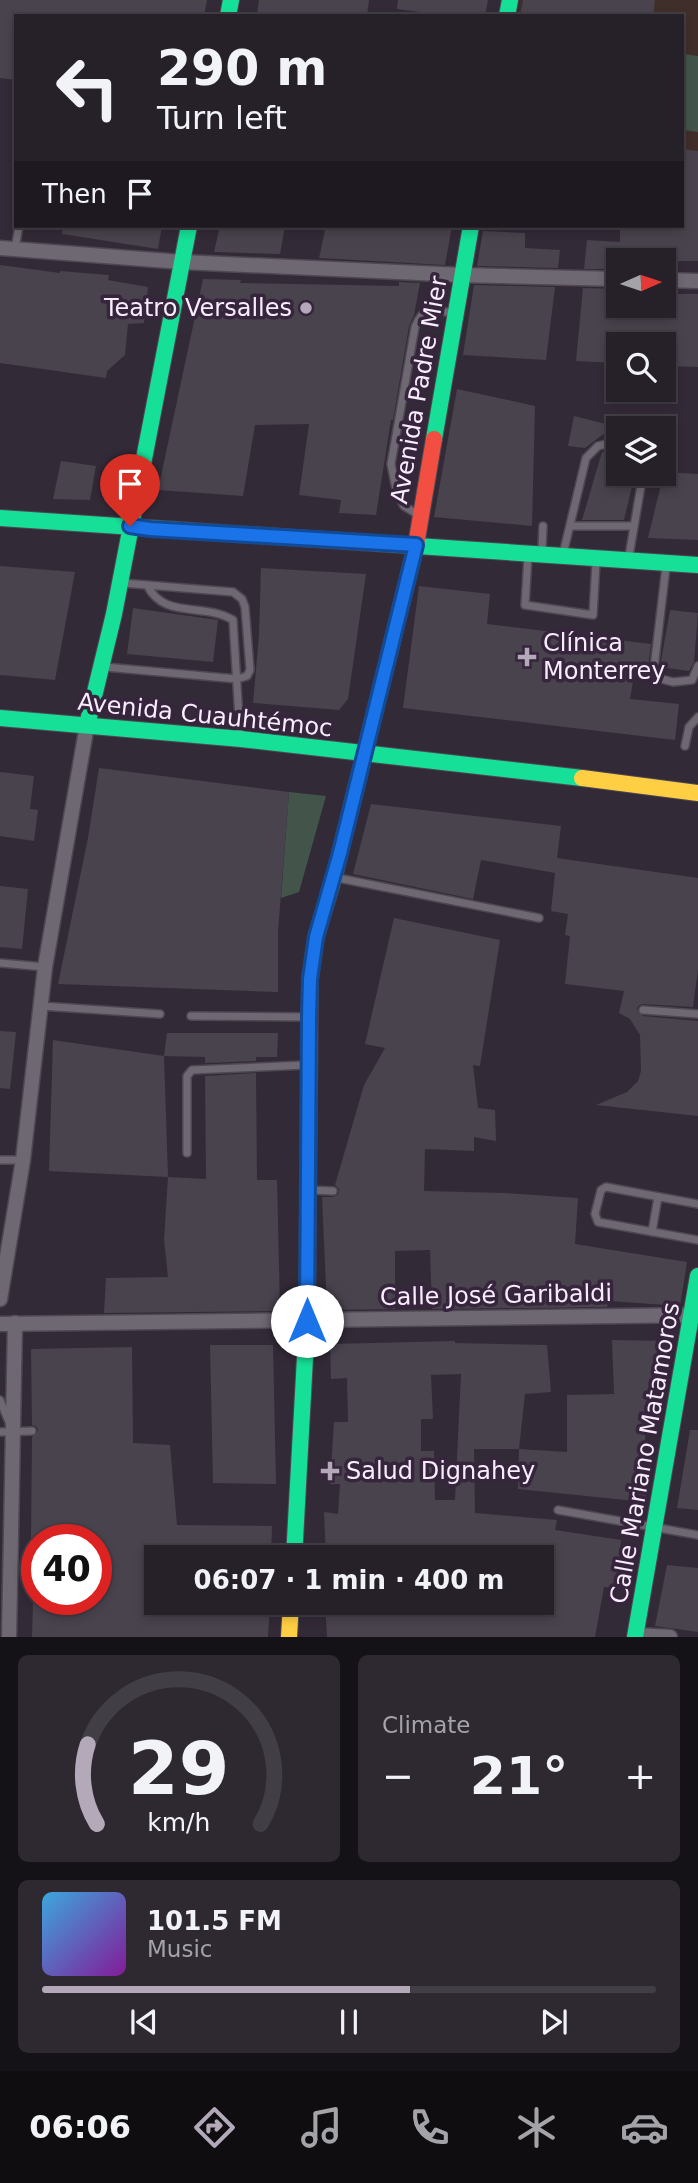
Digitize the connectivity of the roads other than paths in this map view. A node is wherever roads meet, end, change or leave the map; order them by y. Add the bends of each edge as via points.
1 (18, 228) edge
2 (189, 228) edge
3 (471, 228) edge
4 (8, 248) edge
5 (182, 262) junction
6 (462, 275) junction
7 (606, 279) edge
8 (676, 280) edge
9 (698, 281) edge
10 (456, 314) junction
11 (606, 444) edge
12 (641, 486) edge
13 (421, 516) junction
14 (0, 518) edge
15 (130, 526) junction
16 (543, 526) dead end
17 (570, 526) junction
18 (634, 526) junction
19 (416, 545) junction
20 (535, 554) junction
21 (563, 556) junction
22 (596, 558) junction
23 (628, 560) junction
24 (667, 563) junction
25 (698, 565) edge
26 (121, 583) junction
27 (147, 585) junction
28 (698, 666) edge
29 (104, 667) junction
30 (237, 679) junction
31 (0, 718) edge
32 (698, 718) edge
33 (87, 725) junction
34 (241, 739) junction
35 (685, 746) dead end
36 (365, 755) junction
37 (698, 793) edge
38 (334, 877) junction
39 (539, 918) dead end
40 (0, 963) edge
41 (45, 967) junction
42 (41, 1006) junction
43 (643, 1010) dead end
44 (160, 1014) dead end
45 (698, 1014) edge
46 (191, 1017) dead end
47 (309, 1017) junction
48 (309, 1065) junction
49 (187, 1153) dead end
50 (0, 1160) edge
51 (23, 1160) junction
52 (308, 1190) junction
53 (333, 1191) dead end
54 (658, 1197) junction
55 (698, 1204) edge
56 (652, 1233) junction
57 (698, 1240) edge
58 (698, 1276) edge
59 (698, 1282) edge
60 (0, 1299) edge
61 (695, 1315) edge
62 (307, 1321) junction
63 (7, 1324) edge
64 (0, 1400) edge
65 (32, 1431) dead end
66 (7, 1432) edge
67 (558, 1510) dead end
68 (655, 1528) junction
69 (698, 1535) edge
70 (295, 1545) edge
71 (290, 1615) edge
72 (636, 1636) edge
73 (9, 1637) edge
74 (289, 1637) edge
75 (670, 1637) edge

1 - 4 lane
2 - 5 main road
3 - 6 main road, Avenida Padre Mier
4 - 5 street
5 - 6 street
5 - 15 main road
6 - 7 street
6 - 10 main road, Avenida Padre Mier
8 - 9 street
10 - 13 main road, Avenida Padre Mier via 454,363
10 - 13 lane via 427,310 420,314 391,464 397,494 404,506
11 - 17 lane via 586,457
12 - 18 lane
13 - 19 main road, Avenida Padre Mier
14 - 15 main road
15 - 19 main road
15 - 26 main road
16 - 20 lane
17 - 18 lane
17 - 21 lane
18 - 23 lane
19 - 20 main road
19 - 36 main road, Avenida Padre Mier
20 - 21 main road
20 - 22 lane via 525,605 593,615
21 - 22 main road
22 - 23 main road
23 - 24 main road
24 - 25 main road
24 - 28 lane via 654,668 658,678 684,682 692,680
26 - 27 lane
26 - 29 main road
27 - 30 lane via 158,601 167,605 233,620
27 - 30 lane via 233,592 242,599 250,670
29 - 30 lane
29 - 33 main road
30 - 34 lane
31 - 33 main road, Avenida Cuauhtémoc
32 - 35 lane via 689,727
33 - 34 main road, Avenida Cuauhtémoc
33 - 41 street
34 - 36 main road, Avenida Cuauhtémoc
36 - 37 main road, Avenida Cuauhtémoc
36 - 38 main road, Avenida Padre Mier
38 - 39 lane
38 - 47 main road, Avenida Padre Mier via 316,937
40 - 41 lane
41 - 42 street
42 - 44 lane
42 - 51 street
43 - 45 lane
46 - 47 lane
47 - 48 main road, Avenida Padre Mier
48 - 49 lane via 192,1070 187,1076
48 - 52 main road, Avenida Padre Mier
50 - 51 lane
51 - 60 street
52 - 53 lane
52 - 62 main road, Avenida Padre Mier
54 - 55 lane
54 - 56 lane
54 - 56 lane via 606,1187 597,1201 598,1222
56 - 57 lane
58 - 59 main road, Calle Mariano Matamoros
59 - 61 main road, Calle Mariano Matamoros
61 - 62 street, Calle José Garibaldi
61 - 68 main road, Calle Mariano Matamoros
62 - 63 street, Calle José Garibaldi
62 - 70 main road, Avenida Padre Mier
63 - 66 street
64 - 66 lane
65 - 66 lane
66 - 73 street
67 - 68 lane
68 - 69 lane
68 - 72 main road, Calle Mariano Matamoros
71 - 74 main road
72 - 75 street

